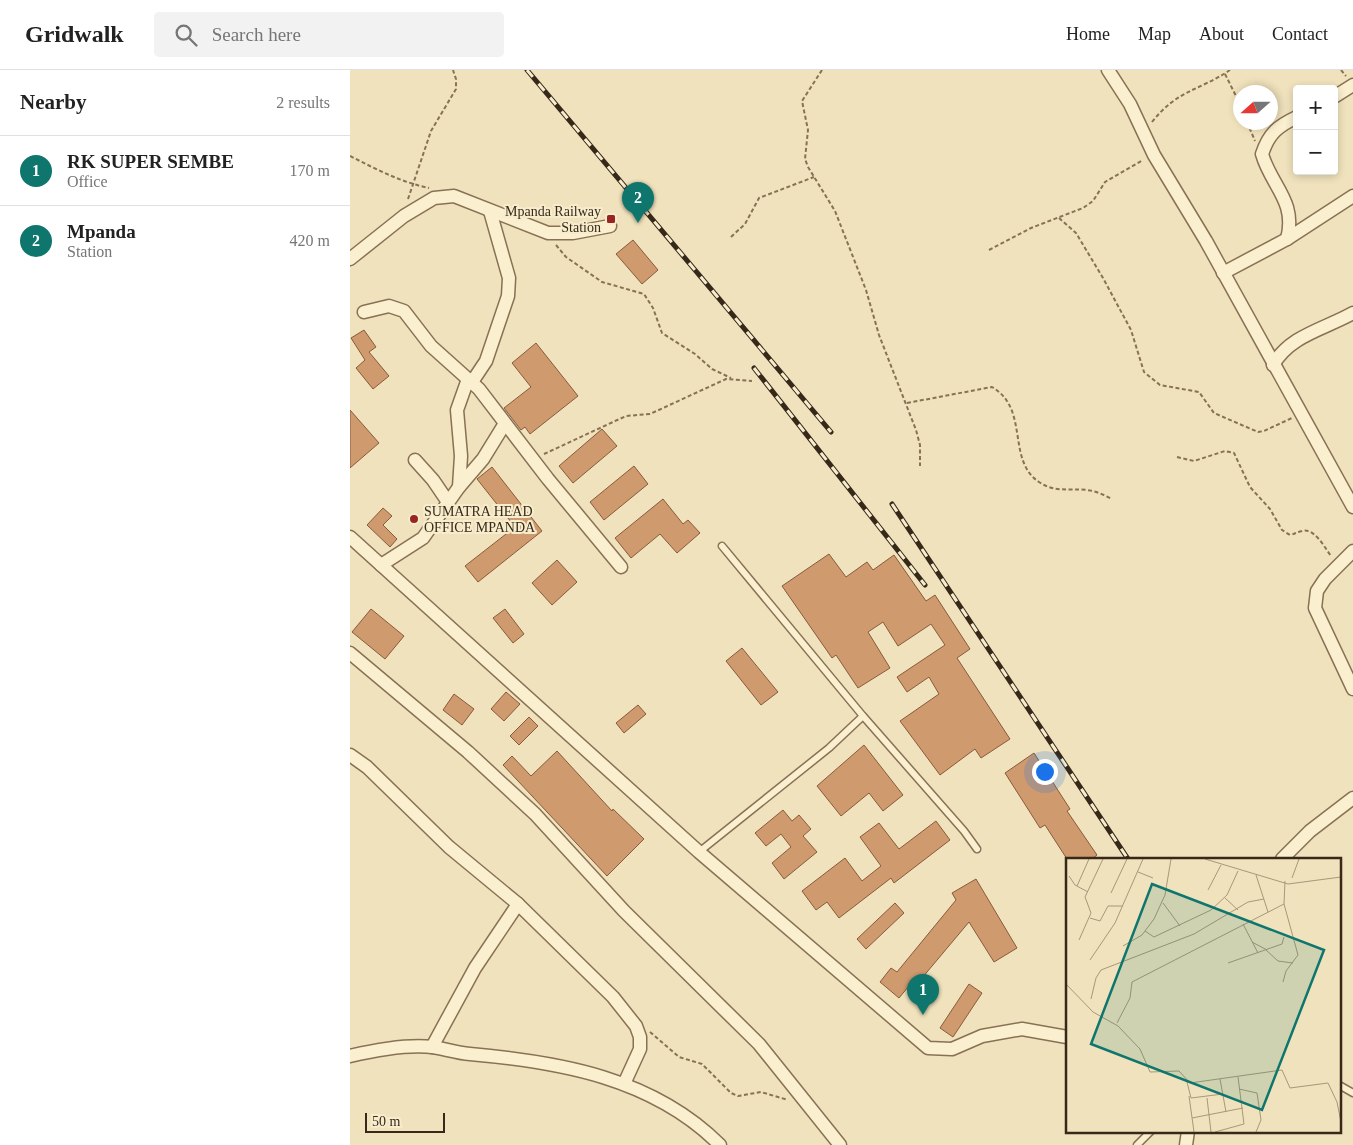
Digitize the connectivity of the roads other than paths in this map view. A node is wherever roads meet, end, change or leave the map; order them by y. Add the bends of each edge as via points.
1 (1108, 70) edge
2 (1353, 85) edge
3 (1338, 94) edge
4 (1293, 119) edge
5 (1353, 196) edge
6 (490, 211) junction
7 (610, 226) dead end
8 (1287, 239) junction
9 (350, 260) edge
10 (1223, 273) junction
11 (364, 312) dead end
12 (1352, 317) edge
13 (1273, 365) junction
14 (470, 380) junction
15 (504, 425) junction
16 (415, 460) dead end
17 (459, 486) junction
18 (448, 502) junction
19 (1353, 507) edge
20 (350, 536) edge
21 (722, 546) dead end
22 (1353, 551) edge
23 (381, 564) junction
24 (621, 567) dead end
25 (350, 652) edge
26 (1353, 689) edge
27 (864, 716) junction
28 (350, 755) edge
29 (1353, 798) edge
30 (977, 849) dead end
31 (699, 852) junction
32 (1283, 858) edge
33 (518, 904) junction
34 (1066, 1037) edge
35 (432, 1047) junction
36 (350, 1056) edge
37 (624, 1084) junction
38 (1341, 1086) edge
39 (1353, 1094) edge
40 (1150, 1132) edge
41 (1188, 1132) edge
42 (720, 1145) edge
43 (840, 1145) edge
44 (1137, 1145) edge
45 (1186, 1145) edge

1 - 10 street
2 - 3 street
4 - 8 street via 1273,131 1262,154 1288,206 1290,226
5 - 8 street
6 - 7 street via 548,233 573,233
6 - 9 street via 454,196 434,198 404,216
6 - 14 street via 509,278 508,296 486,361
8 - 10 street
10 - 13 street
11 - 14 street via 390,306 404,311 431,346
12 - 13 street via 1296,340
13 - 19 street
14 - 15 street
14 - 17 street via 457,410 461,456
15 - 17 street via 483,459
15 - 24 street
16 - 18 street
17 - 18 street
18 - 23 street via 423,538
20 - 23 street
21 - 27 lane
22 - 26 street via 1325,579 1315,608
23 - 31 street
25 - 43 street via 468,752 535,814 624,911 759,1044
27 - 30 lane
27 - 31 lane
28 - 33 street via 367,767 449,847
29 - 32 street via 1310,831
31 - 34 street via 928,1048 952,1049 982,1036 1022,1029
33 - 35 street via 475,968
33 - 37 street via 613,997 636,1026 640,1049
35 - 36 street
35 - 37 street via 538,1061 590,1072
37 - 42 street via 680,1112
38 - 39 lane
40 - 44 lane
41 - 45 street

